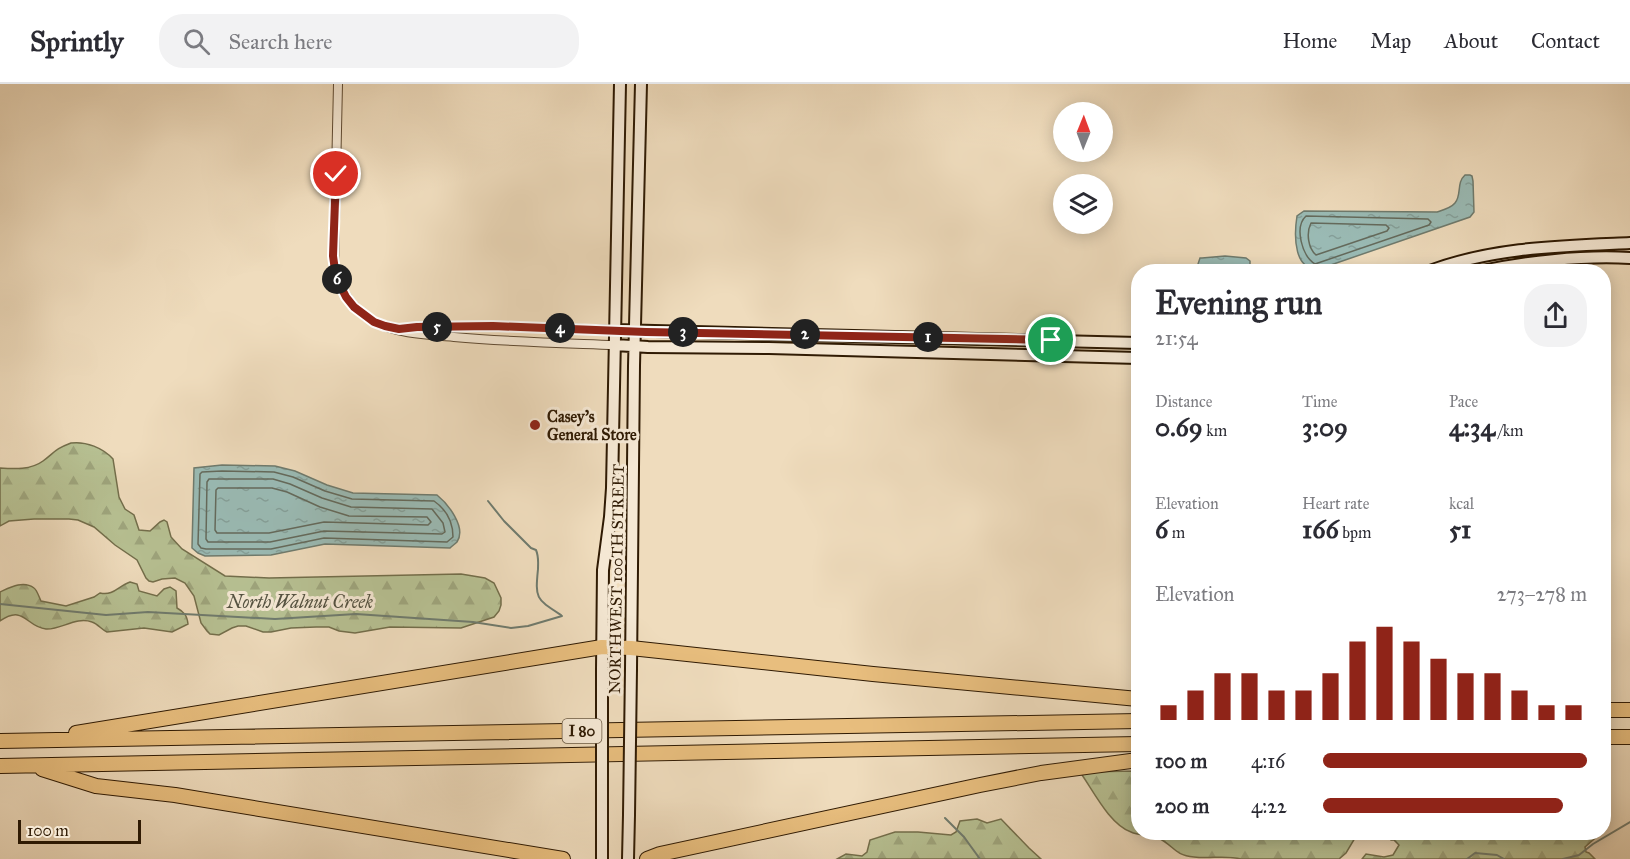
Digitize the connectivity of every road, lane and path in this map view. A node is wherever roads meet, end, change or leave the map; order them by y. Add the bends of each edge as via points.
1 (338, 84) edge
2 (620, 84) edge
3 (641, 84) edge
4 (1630, 243) edge
5 (1510, 250) junction
6 (1630, 258) edge
7 (1447, 264) edge
8 (1512, 264) joint
9 (399, 329) junction
10 (615, 330) junction
11 (636, 331) junction
12 (842, 335) junction
13 (1076, 341) junction
14 (1131, 343) edge
15 (615, 345) junction
16 (635, 346) junction
17 (841, 350) junction
18 (1075, 356) junction
19 (1131, 358) edge
20 (602, 647) junction
21 (631, 648) junction
22 (1131, 698) edge
23 (1611, 710) edge
24 (1630, 710) edge
25 (1131, 721) edge
26 (1611, 737) edge
27 (1630, 737) edge
28 (0, 741) edge
29 (26, 741) junction
30 (1131, 744) edge
31 (1131, 761) edge
32 (0, 766) edge
33 (31, 766) junction
34 (563, 859) edge
35 (602, 859) edge
36 (628, 859) edge
37 (647, 859) edge

1 - 9 street via 334,267 340,287 354,307 374,322
2 - 10 street, NORTHWEST 100TH STREET
3 - 11 street, NORTHWEST 100TH STREET
4 - 5 street
5 - 7 street
5 - 8 street
6 - 8 street
9 - 10 street via 493,326
9 - 15 street via 492,341
10 - 11 street
10 - 15 street, NORTHWEST 100TH STREET
11 - 12 street
11 - 16 street, NORTHWEST 100TH STREET
12 - 13 street
12 - 17 street
13 - 14 street
13 - 18 street
15 - 16 street
15 - 20 street, NORTHWEST 100TH STREET via 612,500 603,570
16 - 17 street
16 - 21 street, NORTHWEST 100TH STREET
17 - 18 street
18 - 19 street
20 - 21 highway
20 - 29 highway
20 - 35 street, NORTHWEST 100TH STREET, bridge
21 - 22 highway
21 - 36 street, NORTHWEST 100TH STREET, bridge
23 - 24 highway
25 - 29 highway, I 80
26 - 27 highway
28 - 29 highway, I 80
30 - 33 highway, I 80
31 - 37 highway via 980,785
32 - 33 highway, I 80
33 - 34 highway via 96,786 176,795

